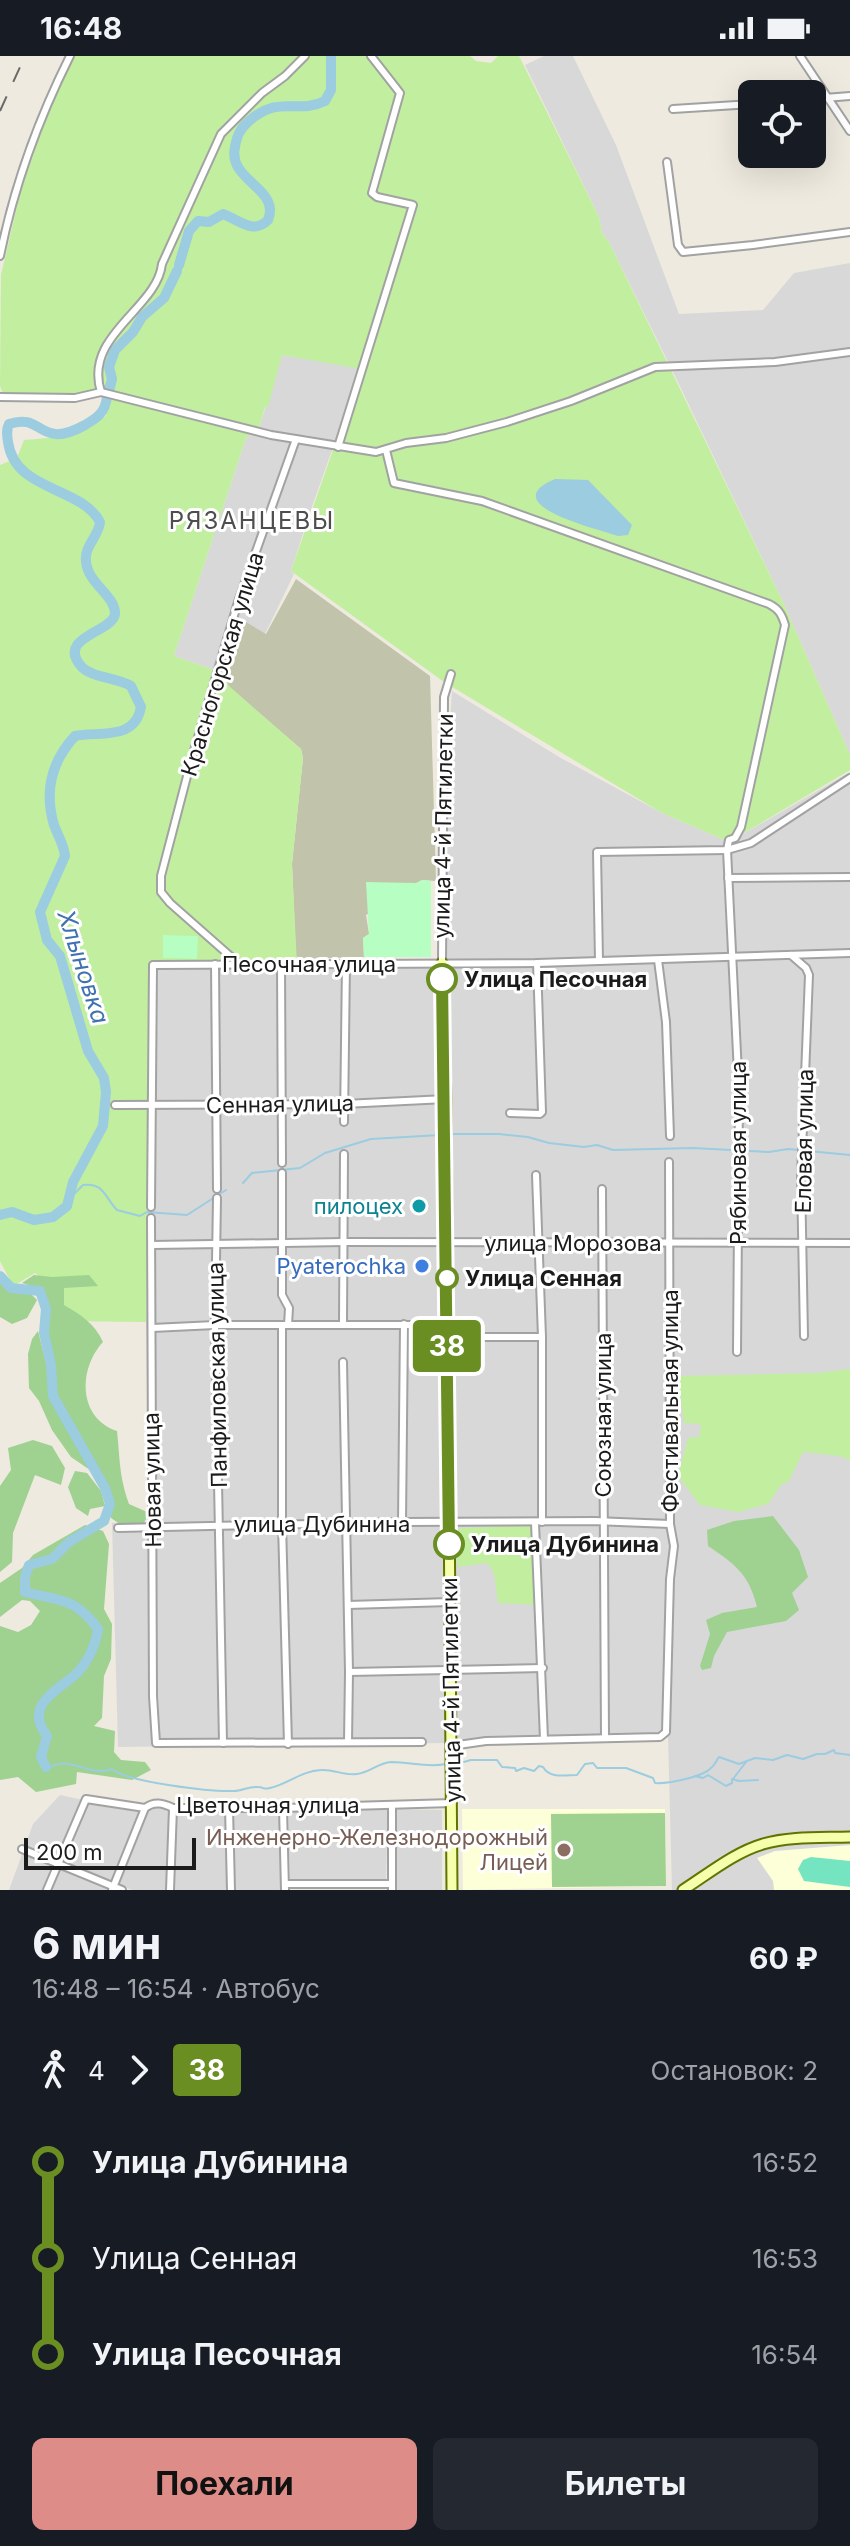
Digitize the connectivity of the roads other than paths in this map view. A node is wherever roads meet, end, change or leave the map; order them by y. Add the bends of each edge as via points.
1 (70, 56) edge
2 (305, 56) edge
3 (371, 56) edge
4 (800, 56) edge
5 (850, 96) edge
6 (827, 98) junction
7 (738, 105) edge
8 (673, 109) dead end
9 (850, 131) edge
10 (667, 162) dead end
11 (850, 232) edge
12 (0, 256) edge
13 (850, 352) edge
14 (108, 394) junction
15 (0, 397) edge
16 (296, 439) junction
17 (338, 447) junction
18 (386, 450) junction
19 (451, 674) dead end
20 (850, 778) edge
21 (727, 850) junction
22 (850, 877) edge
23 (728, 878) junction
24 (850, 953) edge
25 (790, 954) junction
26 (732, 955) junction
27 (658, 960) junction
28 (599, 961) junction
29 (346, 962) junction
30 (442, 963) junction
31 (537, 963) junction
32 (215, 964) junction
33 (281, 964) junction
34 (241, 965) junction
35 (446, 1099) junction
36 (281, 1103) junction
37 (344, 1104) junction
38 (115, 1105) dead end
39 (215, 1105) junction
40 (151, 1106) junction
41 (510, 1113) dead end
42 (344, 1122) dead end
43 (670, 1136) dead end
44 (344, 1154) dead end
45 (669, 1162) dead end
46 (282, 1163) dead end
47 (282, 1173) dead end
48 (536, 1175) dead end
49 (217, 1189) dead end
50 (602, 1189) dead end
51 (217, 1198) dead end
52 (151, 1207) dead end
53 (151, 1218) dead end
54 (344, 1242) junction
55 (537, 1242) junction
56 (602, 1242) junction
57 (669, 1242) junction
58 (804, 1242) junction
59 (216, 1243) junction
60 (282, 1243) junction
61 (447, 1243) junction
62 (738, 1243) junction
63 (850, 1243) edge
64 (152, 1245) junction
65 (343, 1324) junction
66 (404, 1324) junction
67 (215, 1325) junction
68 (285, 1325) junction
69 (447, 1325) junction
70 (152, 1328) junction
71 (804, 1336) dead end
72 (447, 1337) junction
73 (542, 1337) junction
74 (737, 1352) dead end
75 (343, 1362) dead end
76 (402, 1522) junction
77 (604, 1522) junction
78 (539, 1523) junction
79 (282, 1524) junction
80 (347, 1524) junction
81 (449, 1524) junction
82 (670, 1524) junction
83 (153, 1525) junction
84 (219, 1525) junction
85 (118, 1528) dead end
86 (450, 1602) junction
87 (348, 1605) junction
88 (543, 1668) junction
89 (452, 1671) junction
90 (349, 1672) junction
91 (605, 1737) junction
92 (544, 1739) junction
93 (348, 1742) junction
94 (422, 1742) dead end
95 (223, 1743) junction
96 (288, 1744) junction
97 (451, 1746) junction
98 (452, 1803) junction
99 (392, 1805) junction
100 (145, 1808) junction
101 (173, 1808) junction
102 (229, 1808) junction
103 (283, 1808) junction
104 (850, 1837) edge
105 (22, 1849) dead end
106 (58, 1863) junction
107 (285, 1887) edge
108 (392, 1887) edge
109 (113, 1888) edge
110 (684, 1889) edge
111 (47, 1890) edge
112 (122, 1890) edge
113 (170, 1890) edge
114 (231, 1890) edge
115 (452, 1890) edge

1 - 12 street via 13,195
2 - 14 street via 221,134 162,264 160,280 108,344 99,370
3 - 17 street via 400,93 372,193 413,205
4 - 6 street
5 - 6 street
6 - 9 street
7 - 8 street
10 - 11 street via 683,252
13 - 18 street via 775,362 655,367 558,406
14 - 15 street
14 - 16 street
16 - 17 street
16 - 34 street, Красногорская улица via 238,602 161,876 161,892
17 - 18 street
18 - 21 street via 394,483 482,501 779,610 785,625 774,679 741,827
19 - 30 street, улица 4-й Пятилетки via 444,697
20 - 21 street via 751,843
21 - 23 street, Рябиновая улица
21 - 28 street via 597,852
22 - 23 street
23 - 26 street, Рябиновая улица
24 - 25 street, Песочная улица
25 - 26 street, Песочная улица
25 - 58 street, Еловая улица via 809,975
26 - 27 street, Песочная улица
26 - 62 street, Рябиновая улица via 739,1094
27 - 28 street, Песочная улица
27 - 43 street
28 - 31 street, Песочная улица
29 - 30 street, Песочная улица
29 - 33 street, Песочная улица
29 - 37 street
30 - 31 street, Песочная улица
30 - 35 street, улица 4-й Пятилетки
31 - 41 street via 542,1112
32 - 34 street, Песочная улица
32 - 39 street
32 - 40 street, Песочная улица via 153,965
33 - 34 street, Песочная улица
33 - 36 street
35 - 37 street, Сенная улица
35 - 61 street, улица 4-й Пятилетки
36 - 37 street, Сенная улица
36 - 39 street, Сенная улица
36 - 46 street
37 - 42 street
38 - 40 street, Сенная улица
39 - 40 street, Сенная улица
39 - 49 street
40 - 52 street
44 - 54 street
45 - 57 street, Фестивальная улица
47 - 60 street
48 - 55 street
50 - 56 street, Союзная улица
51 - 59 street, Панфиловская улица
53 - 64 street, Новая улица
54 - 60 street, улица Морозова
54 - 61 street, улица Морозова
54 - 65 street
55 - 56 street, улица Морозова
55 - 61 street, улица Морозова
55 - 73 street
56 - 57 street, улица Морозова
56 - 77 street, Союзная улица
57 - 62 street, улица Морозова
57 - 82 street, Фестивальная улица
58 - 62 street, улица Морозова
58 - 63 street, улица Морозова
58 - 71 street, Еловая улица
59 - 60 street, улица Морозова
59 - 64 street, улица Морозова
59 - 67 street, Панфиловская улица
60 - 68 street via 282,1295 289,1308
61 - 69 street, улица 4-й Пятилетки
62 - 74 street, Рябиновая улица
64 - 70 street, Новая улица
65 - 66 street
65 - 68 street
66 - 69 street
66 - 76 street
67 - 68 street
67 - 70 street
67 - 84 street, Панфиловская улица
68 - 79 street
69 - 72 street, улица 4-й Пятилетки
70 - 83 street, Новая улица
72 - 73 street
72 - 81 street, улица 4-й Пятилетки
73 - 78 street
75 - 80 street
76 - 80 street, улица Дубинина
76 - 81 street, улица Дубинина
77 - 78 street, улица Дубинина
77 - 82 street, улица Дубинина
77 - 91 street, Союзная улица
78 - 81 street, улица Дубинина
78 - 88 street via 535,1564
79 - 80 street, улица Дубинина
79 - 84 street, улица Дубинина
79 - 96 street
80 - 87 street
81 - 86 street, улица 4-й Пятилетки
82 - 91 street, Фестивальная улица via 674,1546 667,1726 660,1737
83 - 84 street, улица Дубинина
83 - 85 street, улица Дубинина
83 - 95 street, Новая улица via 156,1743
84 - 95 street, Панфиловская улица
86 - 87 street
86 - 89 street, улица 4-й Пятилетки
87 - 90 street
88 - 89 street
88 - 92 street
89 - 90 street
89 - 97 street, улица 4-й Пятилетки
90 - 93 street
91 - 92 street
92 - 97 street
93 - 94 street
93 - 96 street
95 - 96 street
97 - 98 street, улица 4-й Пятилетки
98 - 99 street, Цветочная улица
98 - 115 street, улица 4-й Пятилетки
99 - 103 street, Цветочная улица
99 - 108 street
100 - 101 street, Цветочная улица via 151,1803
100 - 106 street, Цветочная улица via 86,1799
100 - 109 street
101 - 102 street, Цветочная улица
101 - 113 street
102 - 103 street, Цветочная улица
102 - 114 street
103 - 107 street
104 - 110 street via 760,1844
105 - 106 street
106 - 109 street
106 - 111 street
107 - 108 street
109 - 112 street

